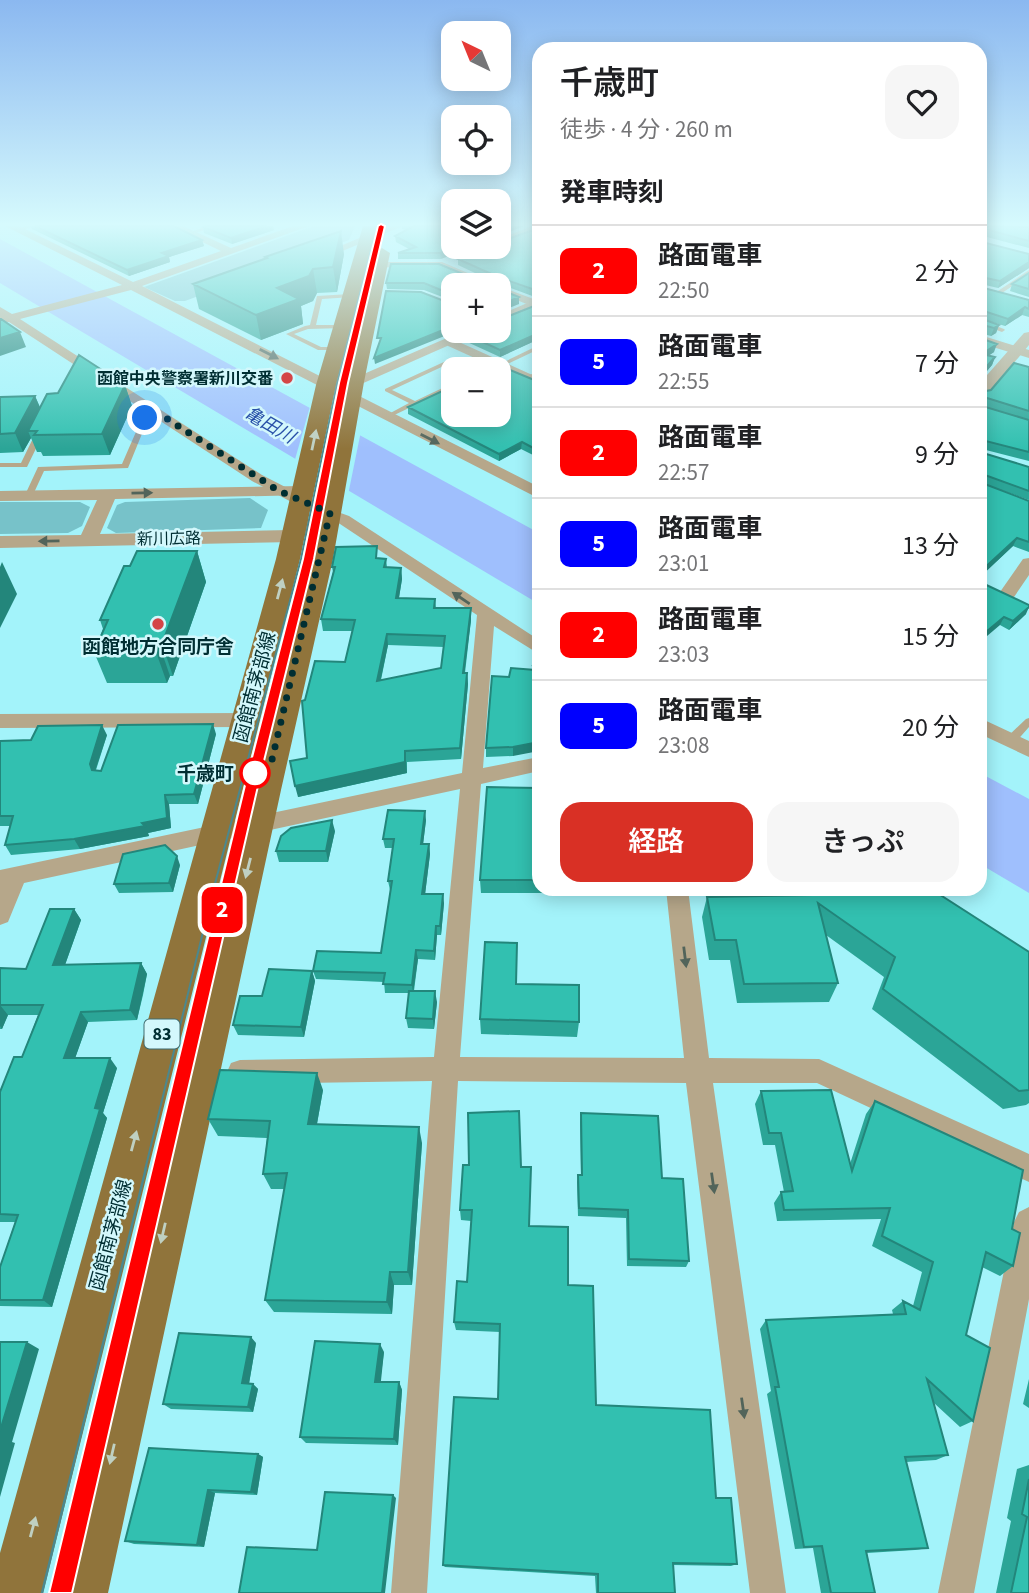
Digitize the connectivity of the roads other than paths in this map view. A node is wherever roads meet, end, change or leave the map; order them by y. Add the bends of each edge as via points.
1 (75, 300) edge
2 (169, 300) edge
3 (319, 300) edge
4 (349, 300) edge
5 (378, 300) edge
6 (532, 306) edge
7 (511, 315) edge
8 (3, 317) edge
9 (987, 325) edge
10 (313, 327) junction
11 (342, 327) junction
12 (1002, 330) edge
13 (1029, 336) edge
14 (987, 341) edge
15 (448, 343) edge
16 (452, 343) edge
17 (335, 349) junction
18 (532, 350) edge
19 (1022, 352) edge
20 (482, 357) edge
21 (511, 360) edge
22 (441, 365) edge
23 (511, 369) edge
24 (532, 377) edge
25 (326, 385) junction
26 (987, 386) edge
27 (441, 391) edge
28 (351, 400) junction
29 (414, 403) junction
30 (158, 413) junction
31 (386, 417) junction
32 (44, 424) edge
33 (0, 465) edge
34 (532, 487) edge
35 (109, 493) junction
36 (29, 495) junction
37 (0, 496) edge
38 (307, 499) junction
39 (88, 540) junction
40 (0, 542) edge
41 (1029, 563) edge
42 (989, 588) edge
43 (486, 614) junction
44 (532, 644) edge
45 (245, 720) junction
46 (0, 721) edge
47 (1029, 721) edge
48 (987, 729) edge
49 (1010, 741) junction
50 (1029, 750) edge
51 (532, 765) edge
52 (473, 778) junction
53 (259, 825) junction
54 (213, 835) junction
55 (8, 877) edge
56 (678, 896) edge
57 (0, 915) edge
58 (153, 1069) junction
59 (446, 1069) junction
60 (201, 1070) junction
61 (698, 1071) junction
62 (1029, 1168) edge
63 (1029, 1222) edge
64 (16, 1593) edge
65 (80, 1593) edge
66 (409, 1593) edge
67 (768, 1593) edge
68 (956, 1593) edge

1 - 8 street
2 -> 25 street
3 - 10 lane
4 - 11 main road, 函館南茅部線 / 83
5 - 28 main road, 83
6 - 7 street
8 - 30 street
9 - 12 lane
10 - 11 lane
10 - 17 lane via 289,334 320,349
11 - 17 main road, 函館南茅部線 / 83
13 - 19 street
14 - 19 street
15 - 28 street
16 - 20 street
17 - 25 main road, 函館南茅部線 / 83
18 - 21 lane
19 - 26 street
22 - 29 lane via 387,390
23 - 24 street
25 - 28 street
38 -> 25 main road, 函館南茅部線 / 83
27 - 29 lane
28 - 31 street
28 - 38 main road, 83
29 - 31 lane
30 - 36 lane via 145,418 125,466 41,469
30 - 38 street
31 -> 34 street
32 - 33 lane via 24,465
35 - 36 street
35 -> 38 street
35 - 39 street
36 - 37 street
38 - 39 street, 新川広路
43 -> 38 street
45 -> 38 main road, 函館南茅部線 / 83
38 - 53 main road, 函館南茅部線 / 83
39 -> 40 street, 新川広路
41 - 42 street via 1012,598
43 - 44 street
43 - 52 street
45 - 46 street via 118,726
45 - 54 main road, 函館南茅部線 / 83
47 - 49 lane
48 - 49 street
49 - 50 street
51 - 52 street
52 - 53 street
52 - 59 street
53 - 54 street
53 -> 60 main road, 函館南茅部線 / 83
54 - 55 street
54 - 58 main road, 函館南茅部線 / 83
55 - 57 street
56 -> 61 street
58 - 60 street
64 -> 58 main road, 函館南茅部線 / 83
59 - 60 street
59 - 61 street
59 - 66 street
60 -> 65 main road, 函館南茅部線 / 83
61 - 62 street via 818,1071
61 -> 67 street
63 - 68 street

